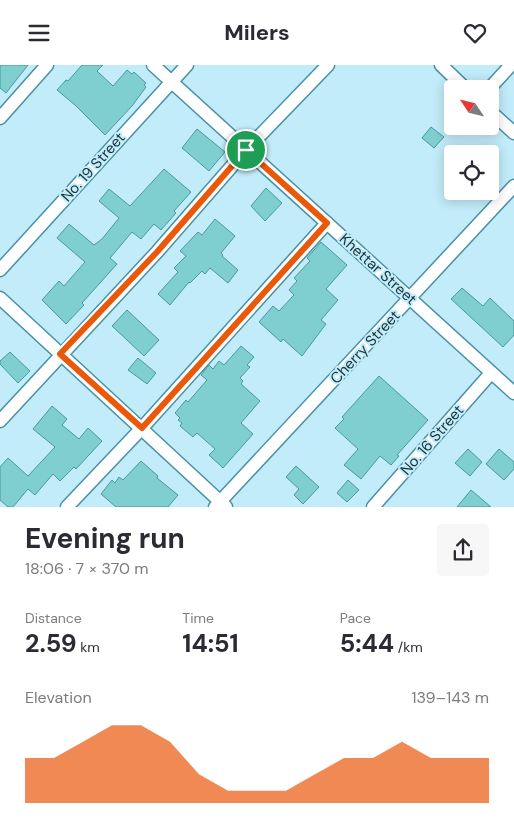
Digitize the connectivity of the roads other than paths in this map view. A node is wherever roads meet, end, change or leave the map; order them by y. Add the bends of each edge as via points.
1 (47, 65) edge
2 (153, 65) edge
3 (187, 65) edge
4 (328, 65) edge
5 (441, 65) edge
6 (511, 65) edge
7 (457, 80) edge
8 (497, 80) edge
9 (171, 82) junction
10 (0, 118) edge
11 (499, 119) edge
12 (514, 133) edge
13 (246, 150) junction
14 (514, 186) edge
15 (327, 223) junction
16 (0, 270) edge
17 (0, 298) edge
18 (410, 298) junction
19 (60, 354) junction
20 (492, 373) junction
21 (514, 393) edge
22 (0, 421) edge
23 (142, 428) junction
24 (221, 505) edge
25 (67, 507) edge
26 (373, 507) edge

1 - 10 street
2 - 9 street, Khettar Street
3 - 9 street, No. 19 Street
4 - 13 street
5 - 7 street
6 - 8 street
9 - 13 street, Khettar Street
9 - 16 street, No. 19 Street
11 - 12 street
13 - 15 street, Khettar Street
13 - 19 street via 157,252
14 - 18 street, Cherry Street
15 - 18 street, Khettar Street
15 - 23 street
17 - 19 street
18 - 20 street, Khettar Street
18 - 24 street, Cherry Street
19 - 22 street
19 - 23 street
20 - 21 street, Khettar Street
20 - 26 street, No. 16 Street
23 - 24 street
23 - 25 street

